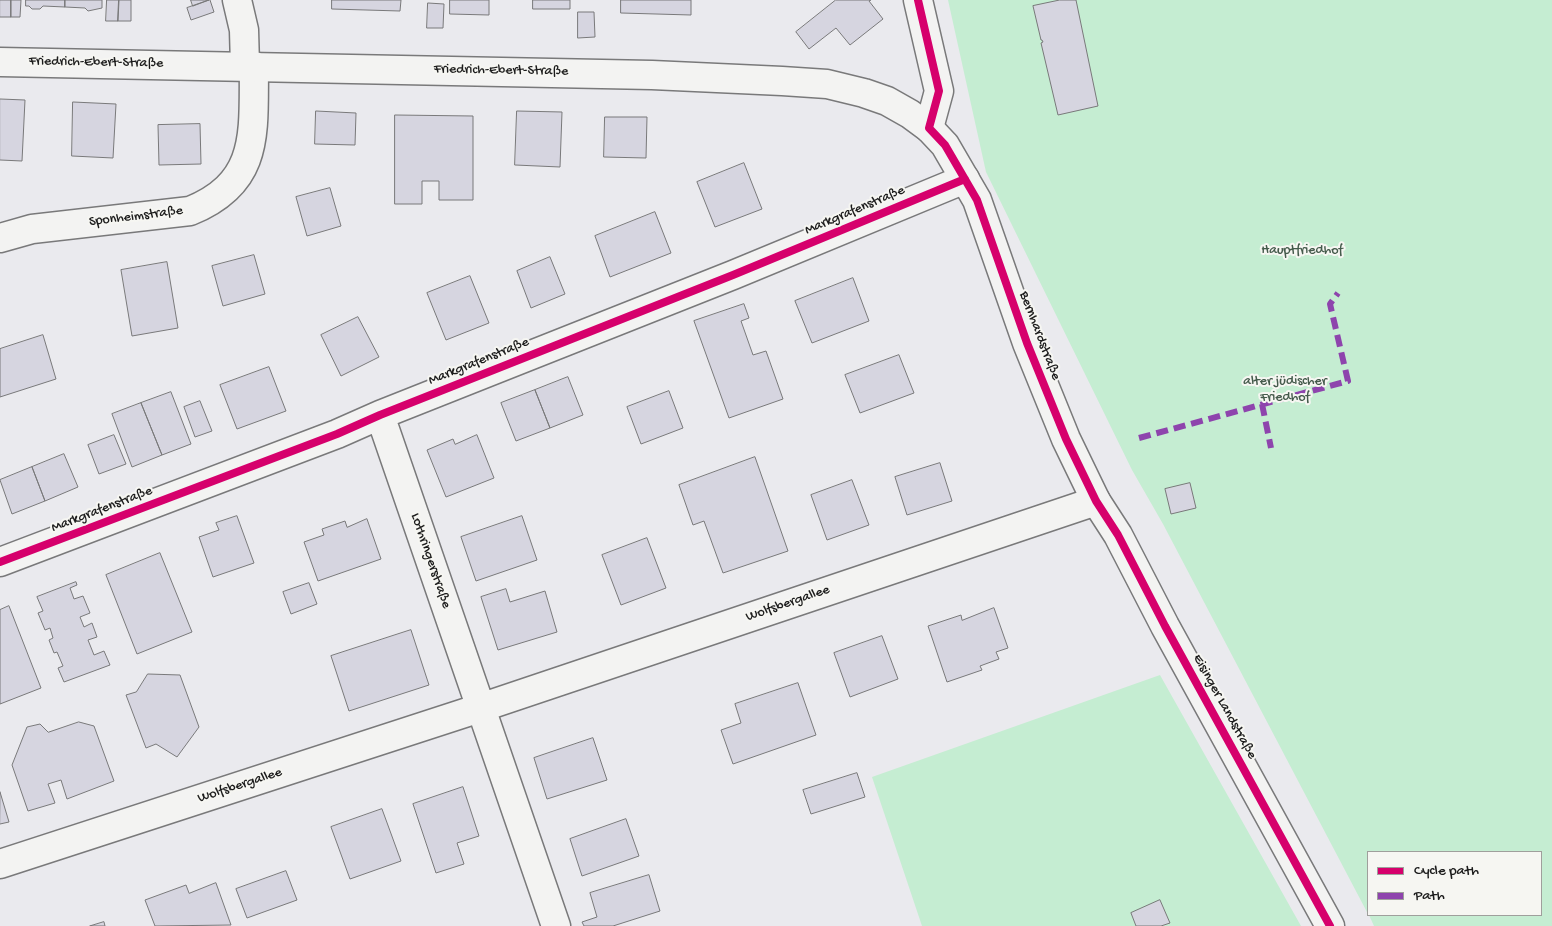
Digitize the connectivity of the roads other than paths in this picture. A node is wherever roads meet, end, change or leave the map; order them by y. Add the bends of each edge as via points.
1 (237, 0) edge
2 (918, 0) edge
3 (0, 62) edge
4 (249, 66) junction
5 (930, 128) junction
6 (965, 179) junction
7 (0, 238) edge
8 (380, 415) junction
9 (1096, 501) junction
10 (0, 562) edge
11 (480, 708) junction
12 (0, 864) edge
13 (556, 926) edge
14 (1330, 926) edge

1 - 4 street, Sponheimstraße
2 - 5 street via 939,90
3 - 4 street, Friedrich-Ebert-Straße
4 - 5 street, Friedrich-Ebert-Straße via 652,75 827,84 886,101
4 - 7 street, Sponheimstraße via 252,139 247,157 229,188 211,201 190,211 32,229
5 - 6 street, Friedrich-Ebert-Straße via 945,145
6 - 8 street, Markgrafenstraße via 732,276
6 - 9 street, Bernhardstraße via 977,200 1066,439
8 - 10 street, Markgrafenstraße
8 - 11 street, Lothringerstraße
9 - 11 street, Wolfsbergallee
9 - 14 street, Eisinger Landstraße
11 - 12 street, Wolfsbergallee
11 - 13 street

